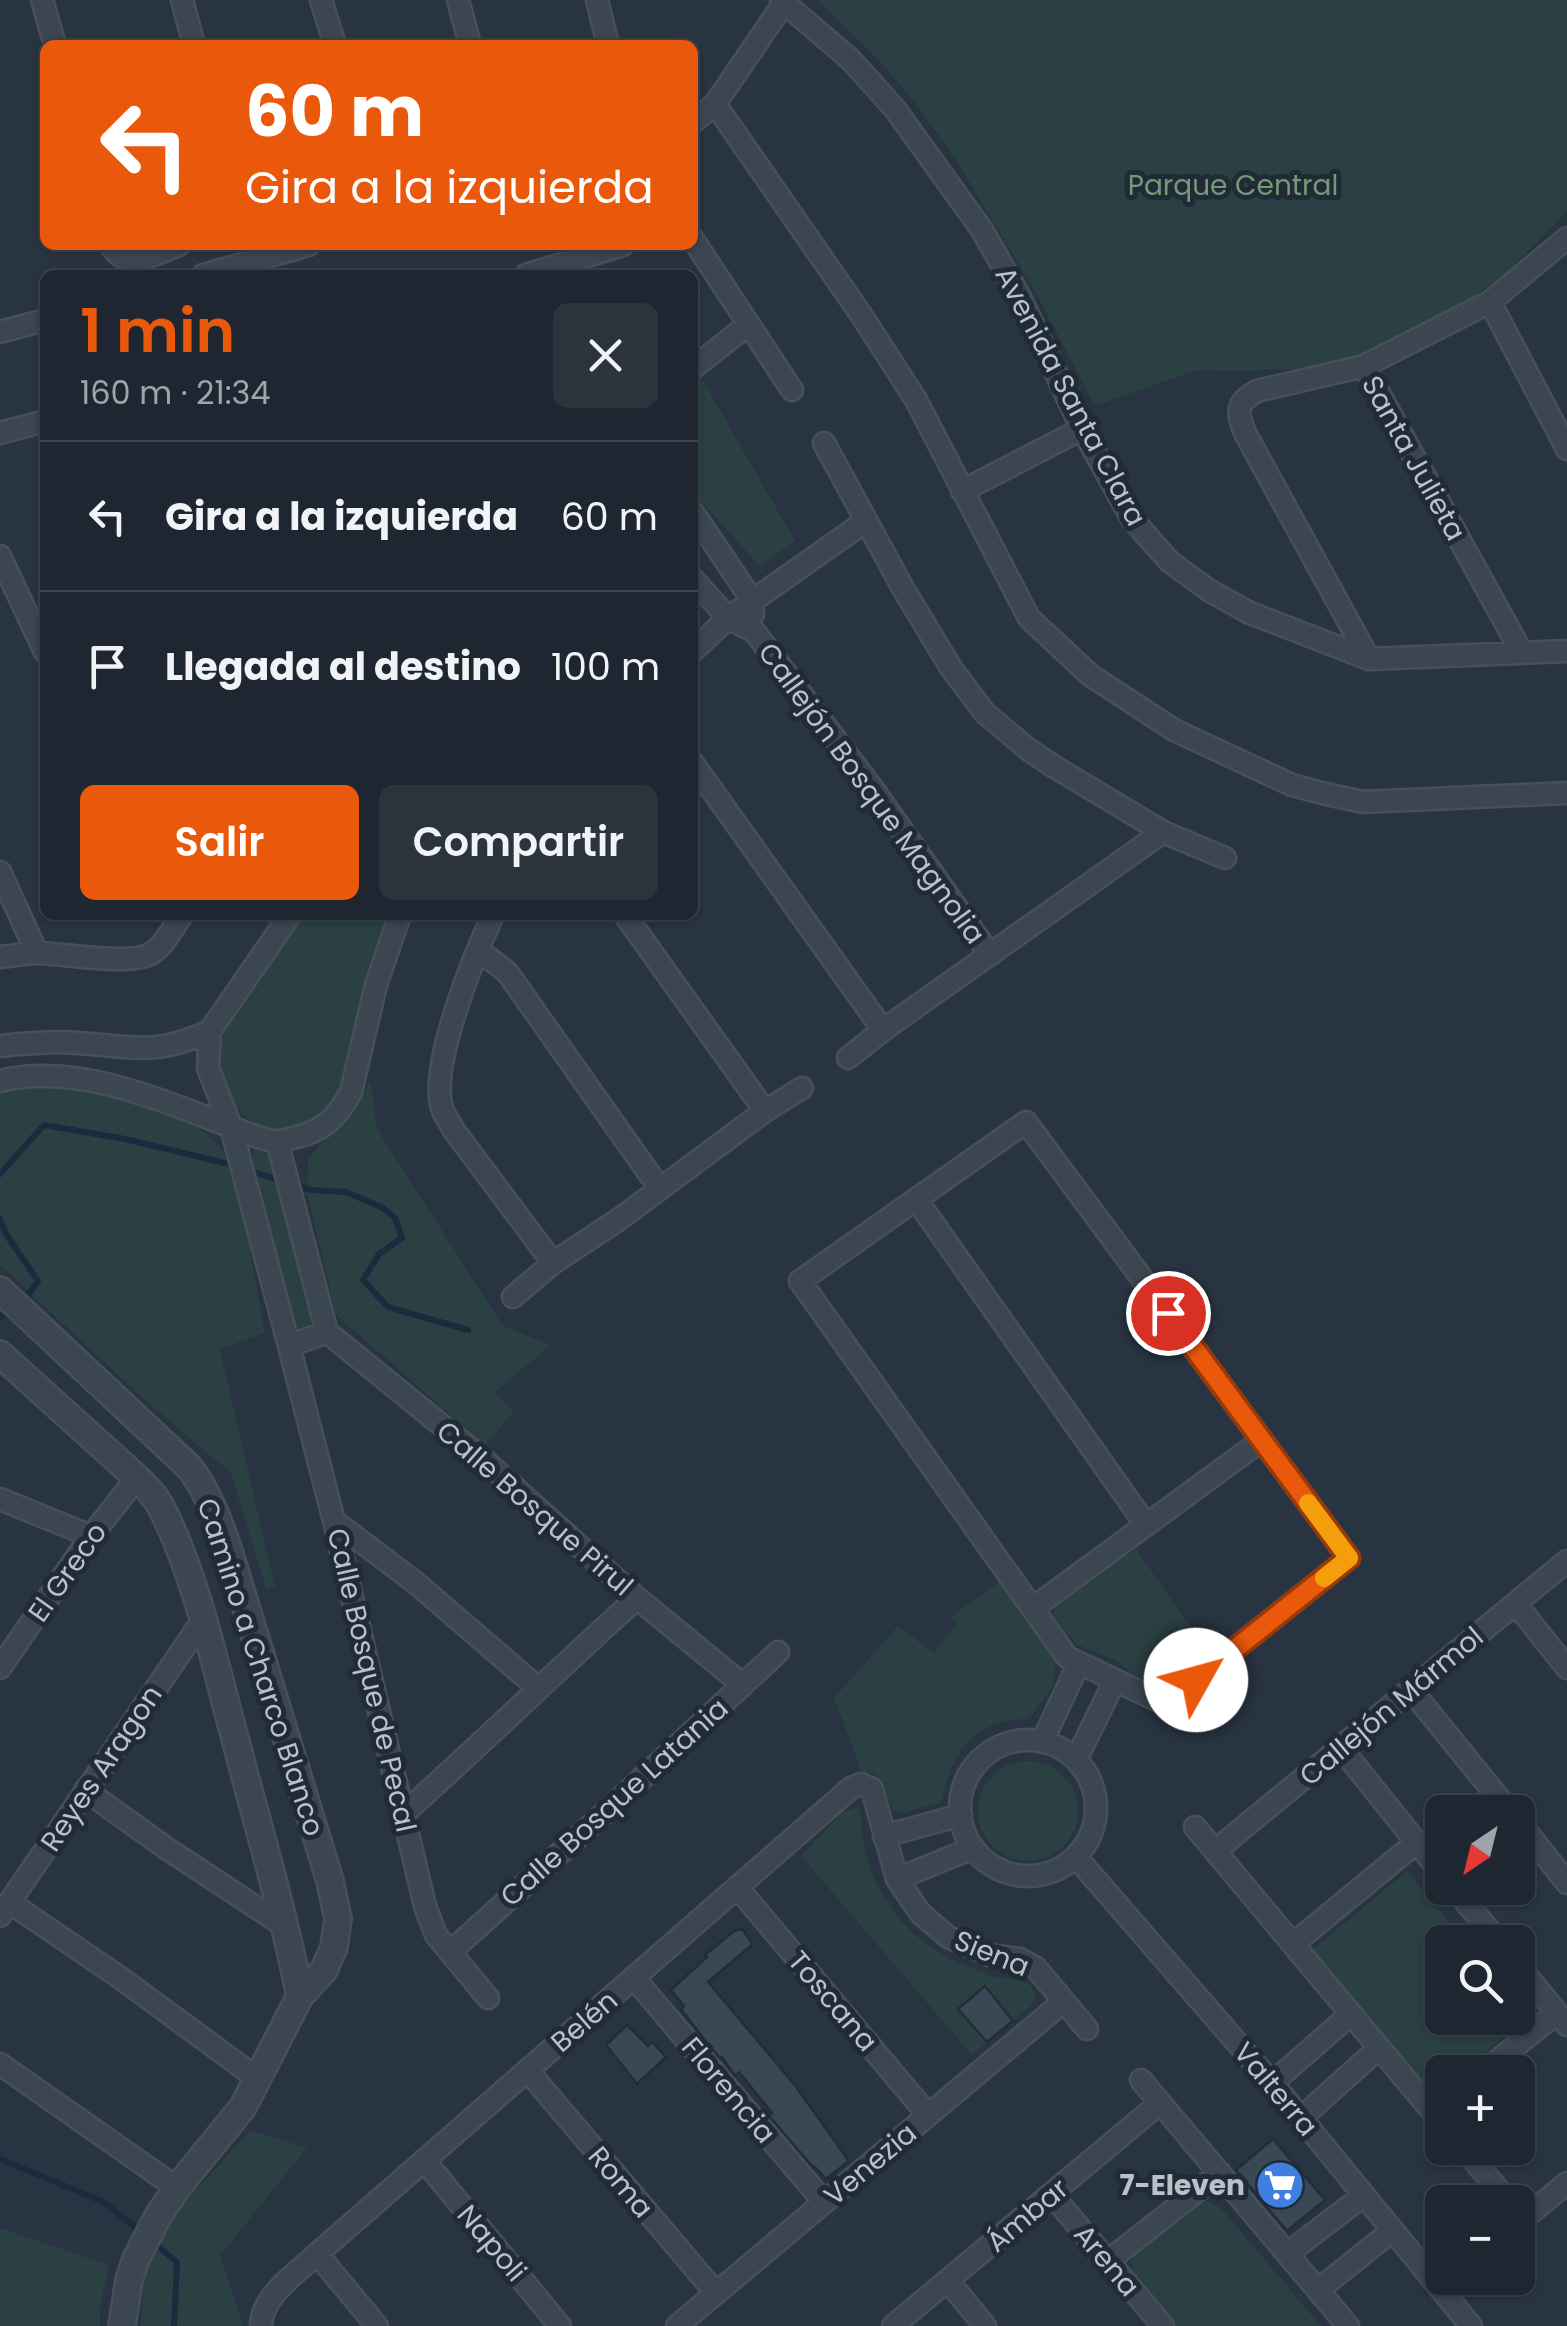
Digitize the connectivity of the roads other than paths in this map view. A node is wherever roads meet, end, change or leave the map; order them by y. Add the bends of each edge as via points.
1 (42, 0) edge
2 (182, 0) edge
3 (322, 0) edge
4 (458, 0) edge
5 (597, 0) edge
6 (784, 1) edge
7 (53, 40) edge
8 (193, 40) edge
9 (334, 40) edge
10 (469, 40) edge
11 (607, 40) edge
12 (715, 104) junction
13 (698, 119) edge
14 (1567, 238) edge
15 (698, 247) edge
16 (114, 250) edge
17 (165, 250) edge
18 (291, 250) edge
19 (607, 250) edge
20 (591, 255) junction
21 (221, 270) edge
22 (542, 270) edge
23 (598, 270) edge
24 (1490, 302) junction
25 (40, 321) edge
26 (749, 324) junction
27 (0, 332) edge
28 (698, 364) edge
29 (1364, 366) junction
30 (792, 390) dead end
31 (40, 421) edge
32 (1082, 430) junction
33 (0, 433) edge
34 (824, 443) dead end
35 (1567, 449) edge
36 (962, 491) junction
37 (866, 521) junction
38 (698, 527) edge
39 (0, 556) edge
40 (698, 585) edge
41 (752, 600) junction
42 (728, 618) junction
43 (754, 631) junction
44 (40, 641) edge
45 (698, 646) edge
46 (1567, 651) edge
47 (1522, 653) junction
48 (1369, 660) junction
49 (698, 770) edge
50 (1567, 792) edge
51 (1163, 832) junction
52 (1225, 858) dead end
53 (0, 872) edge
54 (174, 920) edge
55 (283, 920) edge
56 (398, 920) edge
57 (484, 920) edge
58 (629, 920) edge
59 (478, 950) junction
60 (37, 953) junction
61 (990, 955) junction
62 (0, 957) edge
63 (883, 1030) junction
64 (210, 1031) junction
65 (0, 1046) edge
66 (848, 1058) dead end
67 (0, 1080) edge
68 (802, 1088) dead end
69 (765, 1112) junction
70 (231, 1127) junction
71 (277, 1141) junction
72 (660, 1189) junction
73 (916, 1200) junction
74 (554, 1263) junction
75 (0, 1290) edge
76 (512, 1297) dead end
77 (327, 1332) junction
78 (289, 1346) junction
79 (0, 1354) edge
80 (1262, 1440) junction
81 (137, 1478) junction
82 (0, 1499) edge
83 (334, 1521) junction
84 (1146, 1525) junction
85 (91, 1536) junction
86 (1567, 1562) edge
87 (637, 1598) junction
88 (1516, 1604) junction
89 (1033, 1608) junction
90 (203, 1620) junction
91 (778, 1652) dead end
92 (3, 1659) edge
93 (1079, 1662) junction
94 (1567, 1668) edge
95 (1114, 1680) junction
96 (743, 1685) junction
97 (538, 1688) junction
98 (1411, 1690) junction
99 (1042, 1742) junction
100 (1341, 1748) junction
101 (1076, 1760) junction
102 (850, 1788) joint
103 (85, 1790) junction
104 (1496, 1795) edge
105 (404, 1814) junction
106 (961, 1815) junction
107 (1195, 1827) dead end
108 (884, 1836) junction
109 (1417, 1842) junction
110 (1535, 1843) edge
111 (973, 1848) junction
112 (1215, 1851) junction
113 (1425, 1852) edge
114 (1076, 1856) junction
115 (897, 1879) junction
116 (1567, 1883) edge
117 (737, 1888) junction
118 (1468, 1905) edge
119 (5, 1909) edge
120 (1485, 1925) edge
121 (286, 1926) junction
122 (1293, 1944) junction
123 (450, 1952) junction
124 (634, 1978) junction
125 (1535, 1986) edge
126 (300, 1996) junction
127 (488, 1998) dead end
128 (1063, 2002) junction
129 (1351, 2014) junction
130 (1562, 2019) edge
131 (1086, 2029) dead end
132 (1379, 2048) junction
133 (1509, 2055) edge
134 (0, 2064) edge
135 (527, 2070) junction
136 (258, 2079) junction
137 (1141, 2080) dead end
138 (1272, 2083) junction
139 (1425, 2098) edge
140 (1160, 2102) junction
141 (928, 2115) junction
142 (1301, 2118) junction
143 (424, 2160) junction
144 (1477, 2165) edge
145 (1220, 2174) junction
146 (1567, 2183) edge
147 (1494, 2185) edge
148 (178, 2188) junction
149 (1364, 2194) junction
150 (1052, 2195) junction
151 (824, 2202) junction
152 (1535, 2206) edge
153 (1392, 2230) junction
154 (316, 2254) junction
155 (1288, 2254) junction
156 (1108, 2261) junction
157 (948, 2281) junction
158 (1318, 2290) junction
159 (716, 2293) junction
160 (122, 2326) edge
161 (260, 2326) edge
162 (377, 2326) edge
163 (560, 2326) edge
164 (676, 2326) edge
165 (893, 2326) edge
166 (984, 2326) edge
167 (1163, 2326) edge
168 (1348, 2326) edge
169 (1471, 2326) edge

1 - 7 street
2 - 8 street
3 - 9 street
4 - 10 street
5 - 11 street
6 - 12 street
6 - 32 street, Avenida Santa Clara via 895,109 982,230
12 - 13 street
12 - 36 street via 916,400
14 - 24 street
15 - 26 street
16 - 17 street via 138,260
18 - 21 street
19 - 20 street
20 - 22 street
20 - 23 street
24 - 29 street
24 - 35 street
25 - 27 street
26 - 28 street
26 - 30 street
29 - 47 street, Santa Julieta
29 - 48 street, Santa Julieta via 1257,391 1238,412
31 - 33 street
32 - 36 street
32 - 48 street, Avenida Santa Clara via 1132,519 1170,562 1248,612
34 - 37 street
36 - 50 street via 1029,618 1090,675 1174,730 1292,785 1363,802
37 - 41 street
37 - 51 street via 951,668 985,713 1028,750
38 - 41 street
39 - 44 street
40 - 42 street
41 - 42 street
41 - 43 street, Callejón Bosque Magnolia
42 - 43 street, Callejón Bosque Magnolia
42 - 45 street
43 - 61 street, Callejón Bosque Magnolia
46 - 47 street, Avenida Santa Clara
47 - 48 street, Avenida Santa Clara
49 - 63 street
51 - 52 street
51 - 61 street
53 - 60 street
54 - 60 street via 160,948 141,958
55 - 64 street
56 - 71 street via 342,1107 317,1132
57 - 59 street
58 - 69 street
59 - 72 street via 507,972
59 - 74 street via 448,1038 442,1107
60 - 62 street
61 - 63 street
63 - 66 street
64 - 65 street via 140,1050 42,1042
64 - 70 street via 208,1068
67 - 70 street via 64,1078 113,1086
68 - 69 street
69 - 72 street
70 - 71 street
70 - 78 street
71 - 77 street
72 - 74 street
73 - 80 street via 1026,1122
73 - 84 street
73 - 89 street via 800,1282
74 - 76 street
75 - 126 street, Camino a Charco Blanco via 190,1468 214,1506 338,1919 324,1970
77 - 78 street
77 - 87 street, Calle Bosque Pirul via 482,1458
78 - 83 street, Calle Bosque de Pecal
79 - 81 street, Camino a Charco Blanco
80 - 84 street
80 - 95 street via 1349,1558 1166,1704
81 - 85 street, El Greco
81 - 90 street, Camino a Charco Blanco via 161,1506
82 - 85 street
83 - 97 street
83 - 105 street, Calle Bosque de Pecal
84 - 89 street
85 - 92 street, El Greco
86 - 88 street, Callejón Mármol
87 - 96 street, Calle Bosque Pirul
87 - 97 street
88 - 94 street
88 - 98 street, Callejón Mármol
89 - 93 street via 1067,1657
90 - 103 street, Reyes Aragon
90 - 121 street, Camino a Charco Blanco
91 - 96 street, Calle Bosque Latania
93 - 95 street
93 - 99 street
95 - 101 street
96 - 123 street, Calle Bosque Latania
97 - 105 street
98 - 100 street, Callejón Mármol
98 - 104 street
99 - 101 street
99 - 106 street via 1010,1743 988,1753 962,1792
100 - 109 street
100 - 112 street, Callejón Mármol
101 - 114 street via 1090,1780 1096,1814
102 - 108 street, Siena via 872,1789
102 - 117 street, Belén
103 - 119 street, Reyes Aragon
103 - 121 street
105 - 123 street, Calle Bosque de Pecal via 425,1906
106 - 108 street
106 - 111 street
107 - 112 street
108 - 115 street, Siena
109 - 113 street
109 - 122 street
110 - 116 street
111 - 114 street via 1000,1870 1023,1876 1057,1870
111 - 115 street
112 - 122 street
114 - 138 street, Valterra
115 - 128 street, Siena via 921,1914 948,1937 1036,1968
117 - 124 street, Belén
117 - 141 street, Toscana
118 - 120 street
119 - 136 street via 122,1979
121 - 126 street, Camino a Charco Blanco
122 - 129 street
123 - 127 street, Calle Bosque de Pecal
124 - 135 street, Belén
124 - 151 street, Florencia
125 - 130 street
126 - 136 street, Camino a Charco Blanco
128 - 131 street, Siena
128 - 141 street, Venezia
129 - 132 street
129 - 138 street
130 - 133 street
132 - 139 street
132 - 142 street
134 - 148 street
135 - 143 street, Belén
135 - 159 street, Roma
136 - 148 street, Camino a Charco Blanco
137 - 140 street
138 - 142 street, Valterra
140 - 145 street
140 - 150 street, Ámbar
141 - 151 street, Venezia
142 - 149 street, Valterra
143 - 154 street, Belén
143 - 163 street, Napoli
144 - 147 street
145 - 155 street
145 - 156 street
146 - 152 street
148 - 160 street, Camino a Charco Blanco via 136,2260
149 - 153 street, Valterra
149 - 155 street
150 - 156 street, Arena
150 - 157 street, Ámbar
151 - 159 street, Venezia
153 - 158 street
153 - 169 street, Valterra
154 - 161 street, Belén via 268,2300
154 - 162 street
155 - 158 street
156 - 167 street, Arena
157 - 165 street, Ámbar
157 - 166 street
158 - 168 street
159 - 164 street, Venezia

